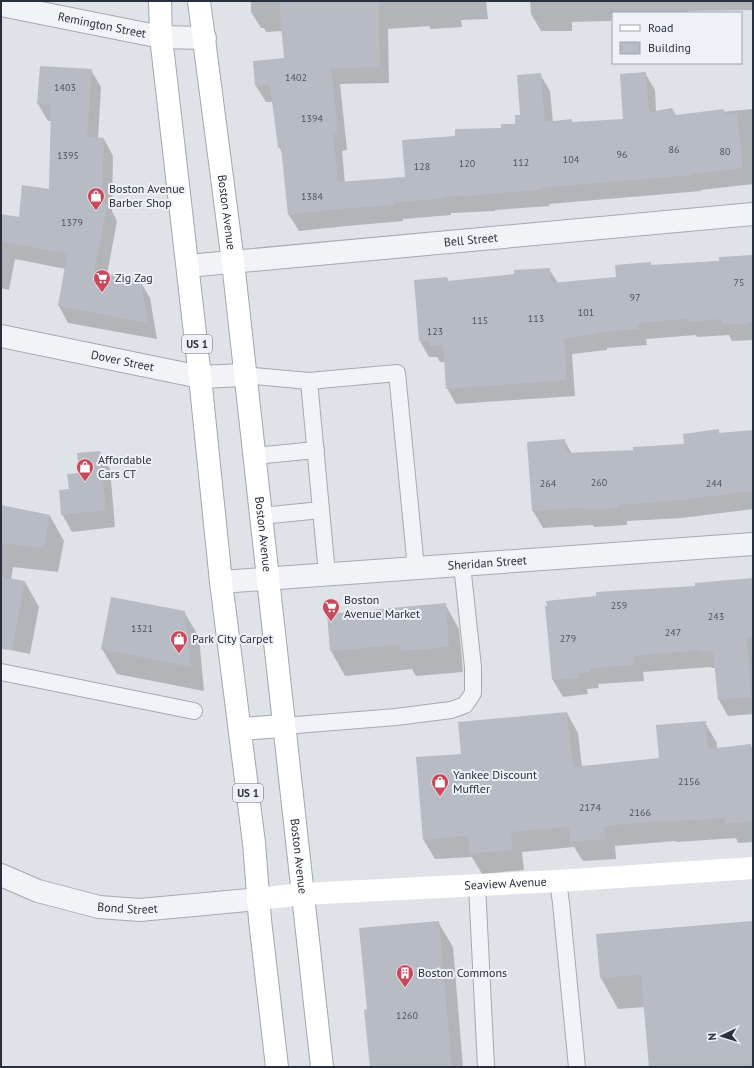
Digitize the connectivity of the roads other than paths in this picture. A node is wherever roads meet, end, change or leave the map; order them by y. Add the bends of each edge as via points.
1 (160, 1) edge
2 (200, 1) edge
3 (1, 5) edge
4 (161, 37) junction
5 (205, 38) junction
6 (753, 214) edge
7 (233, 262) junction
8 (188, 266) junction
9 (1, 336) edge
10 (244, 375) junction
11 (200, 377) junction
12 (309, 381) junction
13 (316, 450) junction
14 (254, 456) junction
15 (321, 510) junction
16 (261, 516) junction
17 (753, 544) edge
18 (462, 565) junction
19 (416, 568) junction
20 (327, 574) junction
21 (268, 578) junction
22 (221, 582) junction
23 (1, 672) edge
24 (194, 711) dead end
25 (284, 726) junction
26 (240, 729) junction
27 (753, 868) edge
28 (1, 875) edge
29 (558, 881) junction
30 (477, 885) junction
31 (303, 894) junction
32 (258, 899) junction
33 (278, 1067) edge
34 (322, 1067) edge
35 (486, 1067) edge
36 (577, 1067) edge

1 - 4 main road, US 1
2 - 5 main road, Boston Avenue
3 - 4 street, Remington Street
4 - 5 street, Remington Street
4 - 8 main road, US 1
5 - 7 main road, Boston Avenue
6 - 7 street, Bell Street
7 - 8 street, Bell Street
7 - 10 main road, Boston Avenue
8 - 11 main road, US 1
9 - 11 street, Dover Street
10 - 11 street, Dover Street
10 - 12 lane
10 - 14 main road, Boston Avenue
11 - 22 main road, US 1
12 - 13 lane
12 - 19 lane via 397,373
13 - 14 lane
13 - 15 lane
14 - 16 main road, Boston Avenue
15 - 16 lane
15 - 20 lane
16 - 21 main road, Boston Avenue
17 - 18 street, Sheridan Street
18 - 19 street, Sheridan Street
18 - 25 lane via 473,667 473,693 465,704 451,710 396,717
19 - 20 street, Sheridan Street
20 - 21 street, Sheridan Street
21 - 22 street, Sheridan Street
21 - 25 main road, Boston Avenue
22 - 26 main road, US 1
23 - 24 lane
25 - 26 main road
25 - 31 main road, Boston Avenue
26 - 32 main road, US 1
27 - 29 main road, Seaview Avenue
28 - 32 street, Bond Street via 38,891 99,907 140,910
29 - 30 main road, Seaview Avenue
29 - 36 lane
30 - 31 main road, Seaview Avenue
30 - 35 lane
31 - 32 main road, Seaview Avenue
31 - 34 main road, Boston Avenue
32 - 33 main road, US 1

